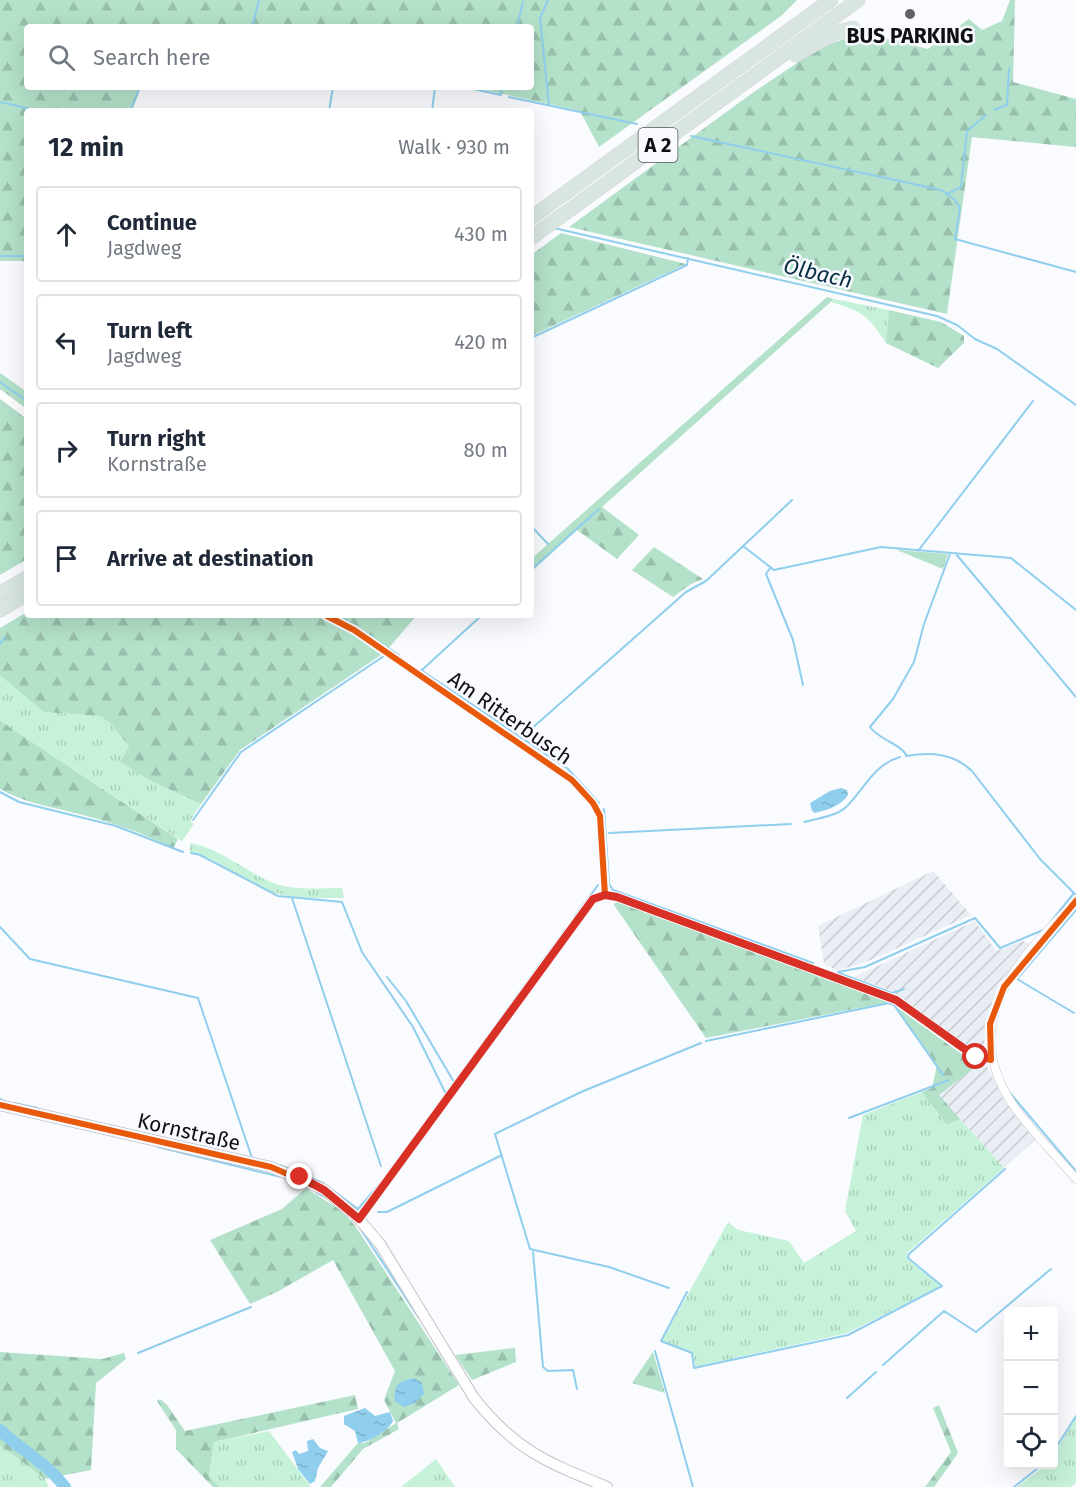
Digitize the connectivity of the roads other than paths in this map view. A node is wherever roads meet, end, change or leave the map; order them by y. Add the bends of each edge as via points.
1 (831, 0) edge
2 (858, 0) edge
3 (799, 11) dead end
4 (853, 28) dead end
5 (722, 79) junction
6 (732, 92) junction
7 (534, 216) edge
8 (534, 235) edge
9 (0, 394) edge
10 (24, 412) edge
11 (24, 580) edge
12 (0, 593) edge
13 (24, 596) edge
14 (0, 610) edge
15 (331, 618) edge
16 (605, 895) junction
17 (1076, 901) edge
18 (992, 1060) junction
19 (0, 1105) edge
20 (1076, 1179) edge
21 (359, 1219) junction
22 (607, 1487) edge

1 - 5 highway, A 2
2 - 6 highway, A 2
3 - 5 highway via 744,55
4 - 6 highway via 817,42
5 - 7 highway, A 2
6 - 8 highway, A 2
9 - 10 street
11 - 12 highway
13 - 14 highway
15 - 16 street, Am Ritterbusch via 572,780 600,816
16 - 18 street via 896,1000 976,1057
16 - 21 street via 593,899
17 - 18 street via 1004,987 990,1024
18 - 20 street via 1012,1103
19 - 21 street, Kornstraße via 271,1167 324,1190
21 - 22 street, Kornstraße via 380,1244 492,1421 524,1449

